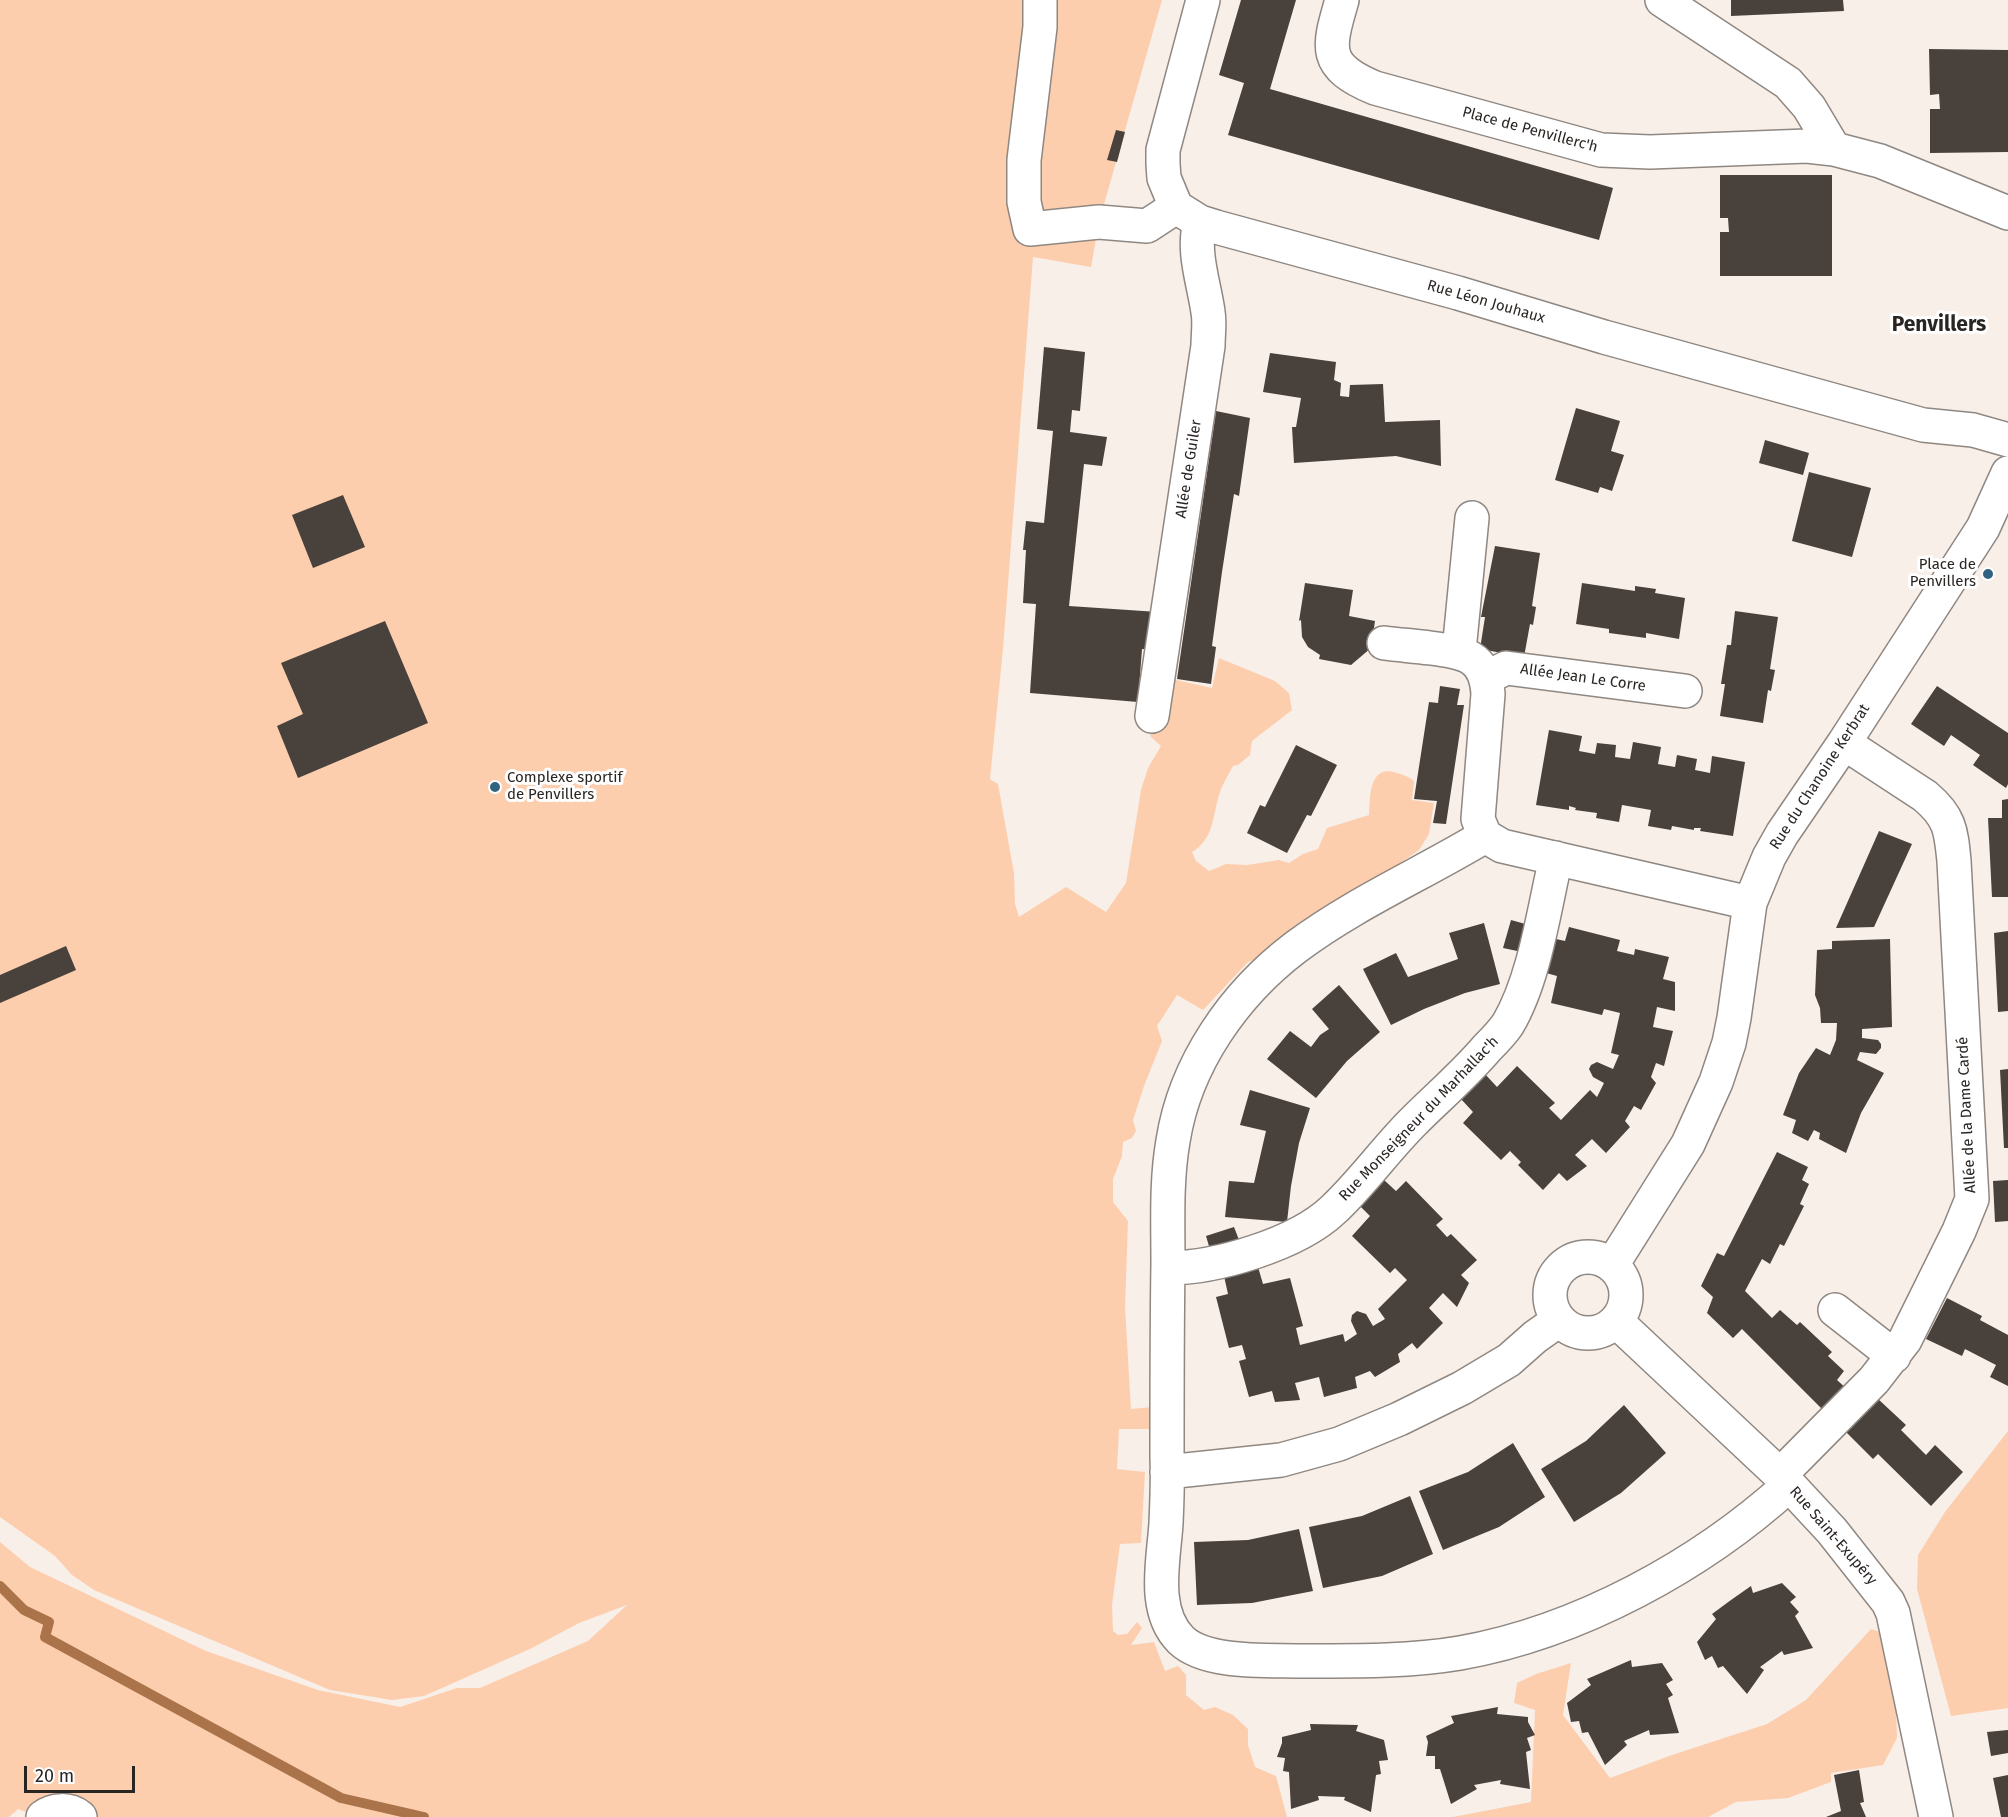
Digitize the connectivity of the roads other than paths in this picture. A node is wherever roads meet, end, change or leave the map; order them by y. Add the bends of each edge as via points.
1 (1040, 0) edge
2 (1203, 0) edge
3 (1342, 0) edge
4 (1662, 0) edge
5 (1834, 149) junction
6 (2008, 213) edge
7 (1188, 215) junction
8 (1201, 281) junction
9 (1183, 328) dead end
10 (2008, 440) edge
11 (2008, 473) edge
12 (1472, 518) dead end
13 (1384, 643) dead end
14 (1459, 651) junction
15 (1487, 682) junction
16 (1685, 692) dead end
17 (1152, 716) dead end
18 (1844, 743) junction
19 (1485, 836) junction
20 (1556, 858) junction
21 (1750, 903) junction
22 (1612, 1265) junction
23 (1168, 1268) junction
24 (1835, 1310) dead end
25 (1559, 1320) junction
26 (1616, 1322) junction
27 (1894, 1356) junction
28 (1167, 1472) junction
29 (1785, 1480) junction
30 (43, 1817) edge
31 (80, 1817) edge
32 (1936, 1817) edge

1 - 7 street via 1023,160 1024,202 1030,229 1099,222 1147,226
2 - 7 street via 1163,150 1164,178
3 - 5 street, Place de Penvillerc'h via 1332,32 1334,56 1347,74 1375,88 1601,150 1807,146
4 - 5 street via 1788,82 1809,107
5 - 6 street, Place de Penvillerc'h via 1880,161
7 - 8 street, Allée de Guiler via 1198,238
7 - 10 street, Rue Léon Jouhaux via 1923,425 1973,430
8 - 9 street
8 - 17 street, Allée de Guiler via 1208,314 1208,345
11 - 18 street, Rue du Chanoine Kerbrat via 1983,528
12 - 14 street
13 - 14 street
14 - 15 street via 1477,663
15 - 16 street, Allée Jean Le Corre via 1506,668
15 - 19 street via 1479,809
18 - 21 street, Rue du Chanoine Kerbrat via 1782,834
18 - 27 street, Allée de la Dame Cardé via 1937,806 1947,820 1954,861 1972,1199 1929,1294
19 - 20 street via 1502,846
19 - 23 street via 1372,898 1293,949 1222,1023 1193,1076 1177,1121 1170,1163
20 - 21 street
20 - 23 street, Rue Monseigneur du Marhallac'h via 1533,958 1515,1008 1502,1032 1469,1069 1412,1123 1332,1211 1312,1225 1253,1251 1200,1266
21 - 22 street, Rue du Chanoine Kerbrat via 1729,1043 1706,1108 1688,1144
22 - 25 street via 1588,1256 1565,1264 1551,1285 1550,1297
22 - 26 street via 1627,1290 1624,1311
23 - 28 street
24 - 27 street
25 - 26 street via 1588,1334
25 - 28 street via 1509,1360 1462,1388 1339,1444 1273,1461
26 - 29 street, Rue Saint-Exupéry
27 - 29 street, Allée de la Dame Cardé
28 - 29 street via 1162,1592 1168,1617 1180,1639 1196,1650 1252,1660 1407,1660 1524,1638 1653,1581 1742,1525
29 - 32 street, Rue Saint-Exupéry via 1858,1562 1893,1613
30 - 31 street via 60,1810

